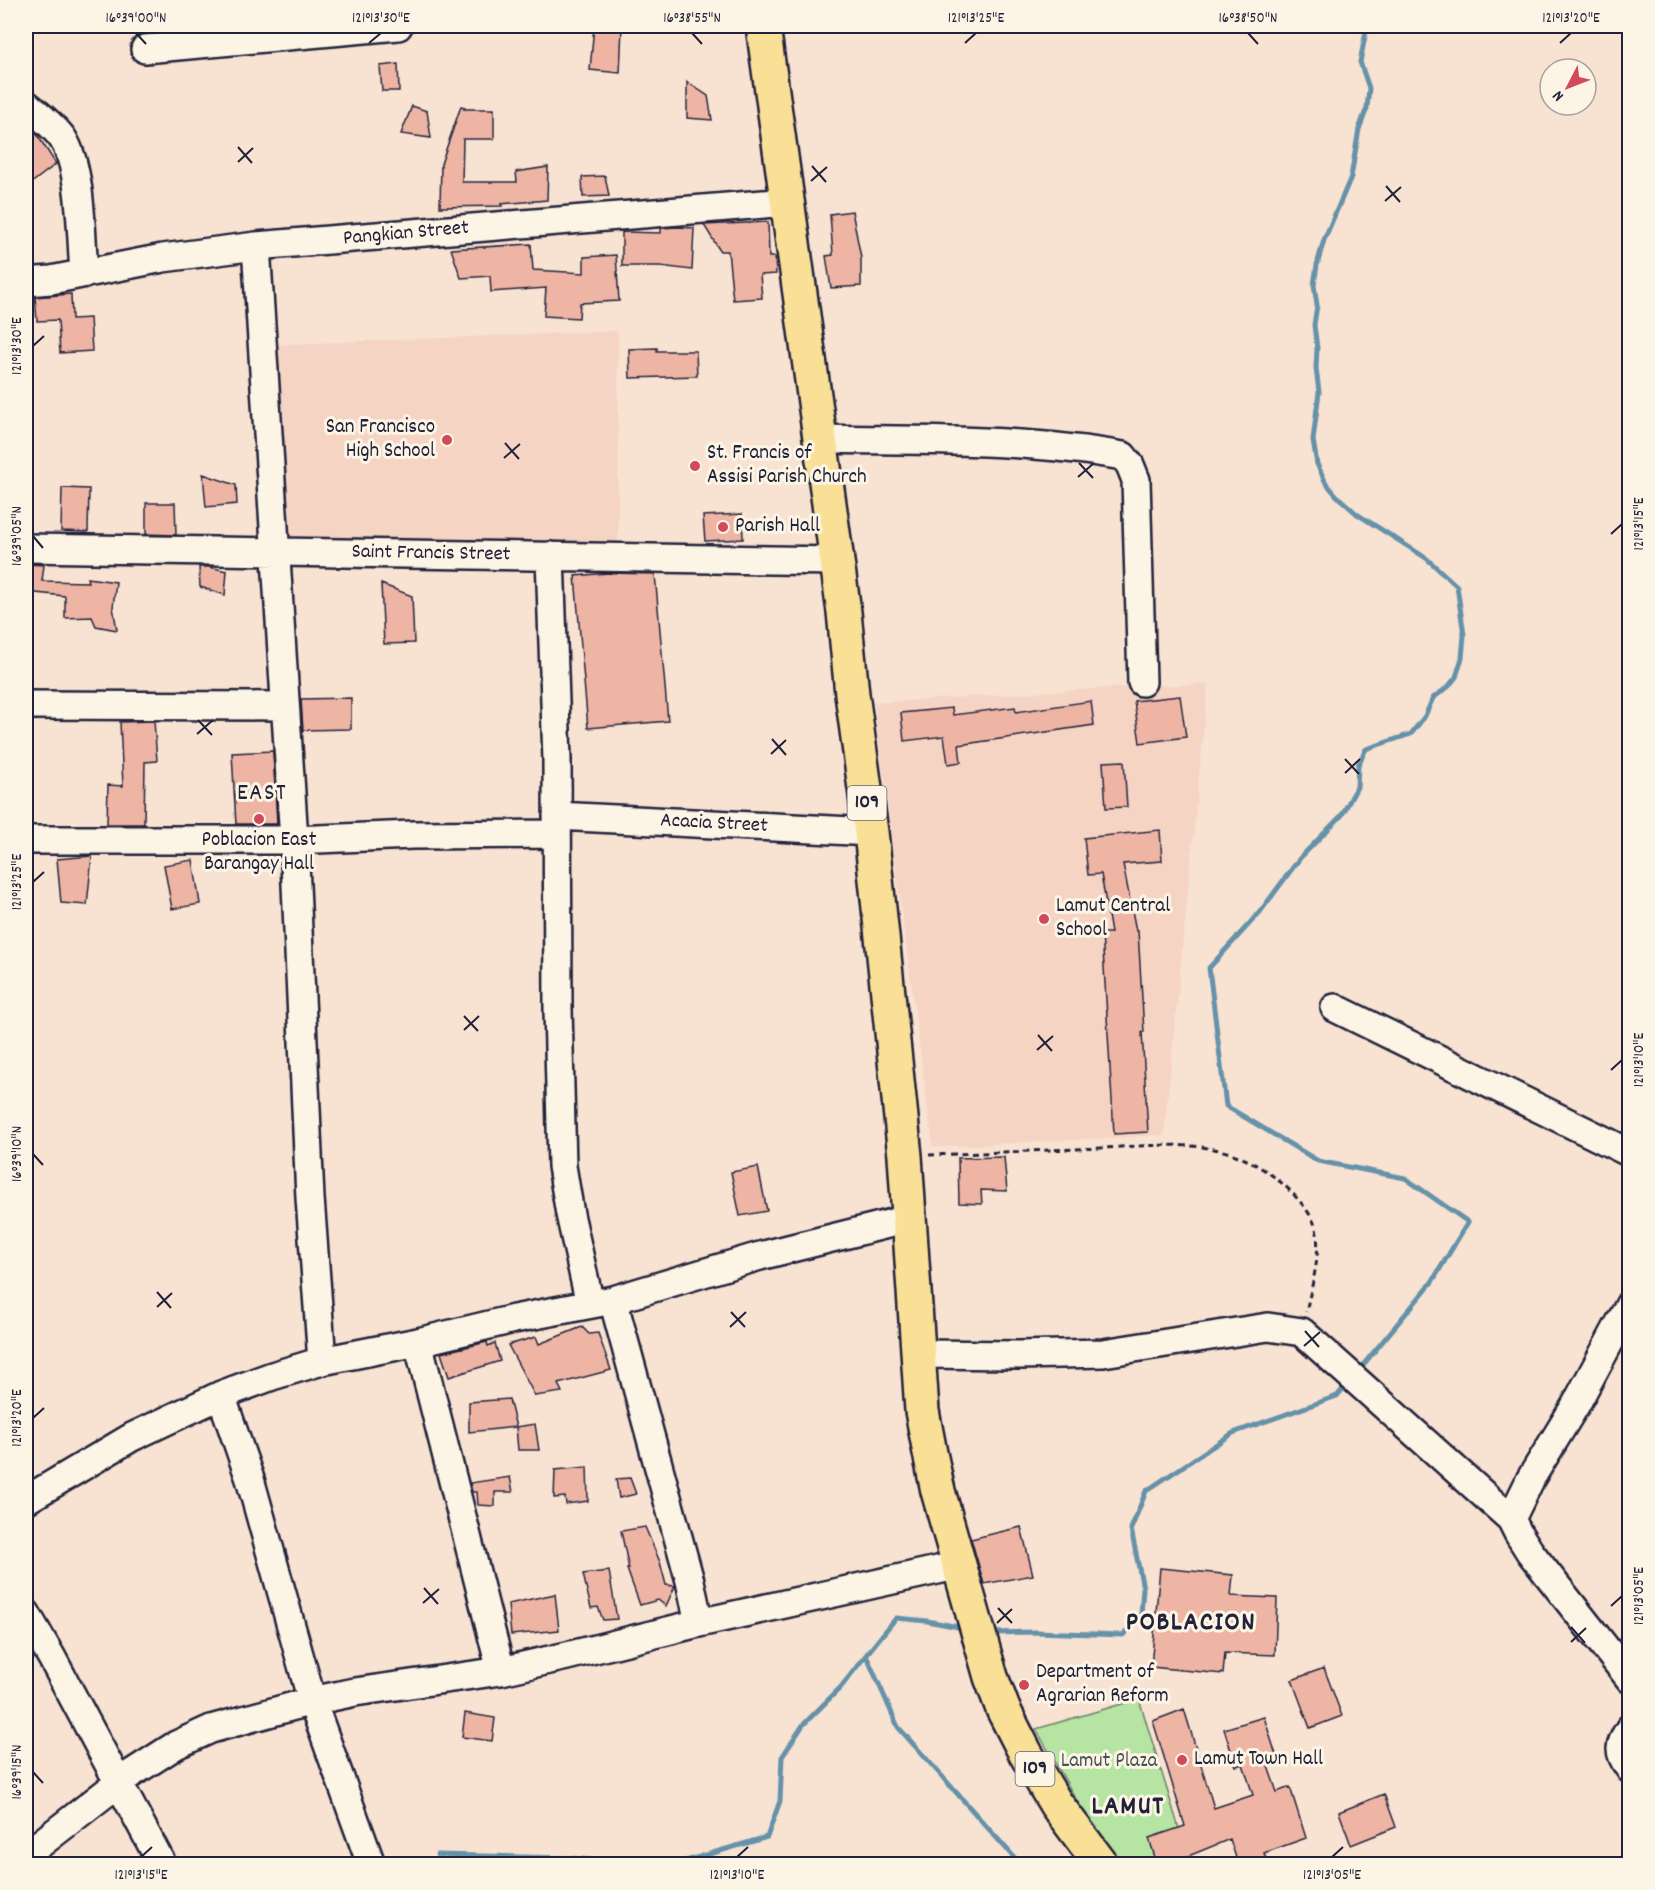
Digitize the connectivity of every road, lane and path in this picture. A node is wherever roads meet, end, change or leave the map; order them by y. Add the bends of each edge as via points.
1 (398, 26) edge
2 (763, 26) edge
3 (186, 35) edge
4 (145, 49) dead end
5 (26, 104) edge
6 (788, 202) junction
7 (255, 246) junction
8 (84, 273) junction
9 (26, 282) edge
10 (820, 439) junction
11 (26, 548) edge
12 (277, 552) junction
13 (550, 556) junction
14 (837, 561) junction
15 (1142, 682) dead end
16 (26, 705) edge
17 (284, 706) junction
18 (557, 825) junction
19 (871, 832) junction
20 (26, 840) edge
21 (294, 840) junction
22 (1335, 1008) dead end
23 (1629, 1153) edge
24 (905, 1156) junction
25 (908, 1219) junction
26 (602, 1302) junction
27 (1629, 1304) edge
28 (1302, 1332) junction
29 (418, 1342) junction
30 (919, 1354) junction
31 (322, 1361) junction
32 (220, 1395) junction
33 (26, 1500) edge
34 (1511, 1519) junction
35 (962, 1572) junction
36 (26, 1613) edge
37 (699, 1623) junction
38 (501, 1671) junction
39 (1629, 1679) edge
40 (312, 1701) junction
41 (1629, 1728) edge
42 (1629, 1769) edge
43 (119, 1782) junction
44 (26, 1855) edge
45 (162, 1864) edge
46 (371, 1864) edge
47 (1101, 1864) edge

1 - 3 street
2 - 6 main road, 109
3 - 4 street
5 - 8 street via 63,139 71,158
6 - 7 street, Pangkian Street
6 - 10 main road, 109
7 - 8 street, Pangkian Street
7 - 12 street
8 - 9 street, Pangkian Street
10 - 14 main road, 109
10 - 15 street via 990,443 1123,456 1136,480
11 - 12 street, Saint Francis Street
12 - 13 street, Saint Francis Street
12 - 17 street
13 - 14 street, Saint Francis Street
13 - 18 street
14 - 19 main road, 109
16 - 17 street
17 - 21 street
18 - 19 street, Acacia Street
18 - 21 street, Acacia Street
18 - 26 street via 562,1166 570,1214
19 - 24 main road, 109
20 - 21 street, Acacia Street
21 - 31 street via 310,1198
22 - 23 street
24 - 25 main road, 109
24 - 28 path via 1157,1146 1230,1153 1255,1165 1291,1192 1314,1222 1316,1256
25 - 26 street
25 - 30 main road, 109
26 - 29 street
26 - 37 street via 690,1581
27 - 34 street
28 - 30 street via 1268,1328 1093,1353
28 - 34 street
29 - 31 street
29 - 38 street
30 - 35 main road, 109 via 922,1411 938,1491
31 - 32 street
32 - 33 street via 132,1437
32 - 40 street via 250,1479
34 - 39 street via 1530,1552
35 - 37 street
35 - 47 main road, 109 via 1007,1718 1056,1804
36 - 43 street
37 - 38 street
38 - 40 street
40 - 43 street via 211,1729 176,1745
40 - 46 street
41 - 42 street via 1621,1741 1620,1754
43 - 44 street
43 - 45 street

